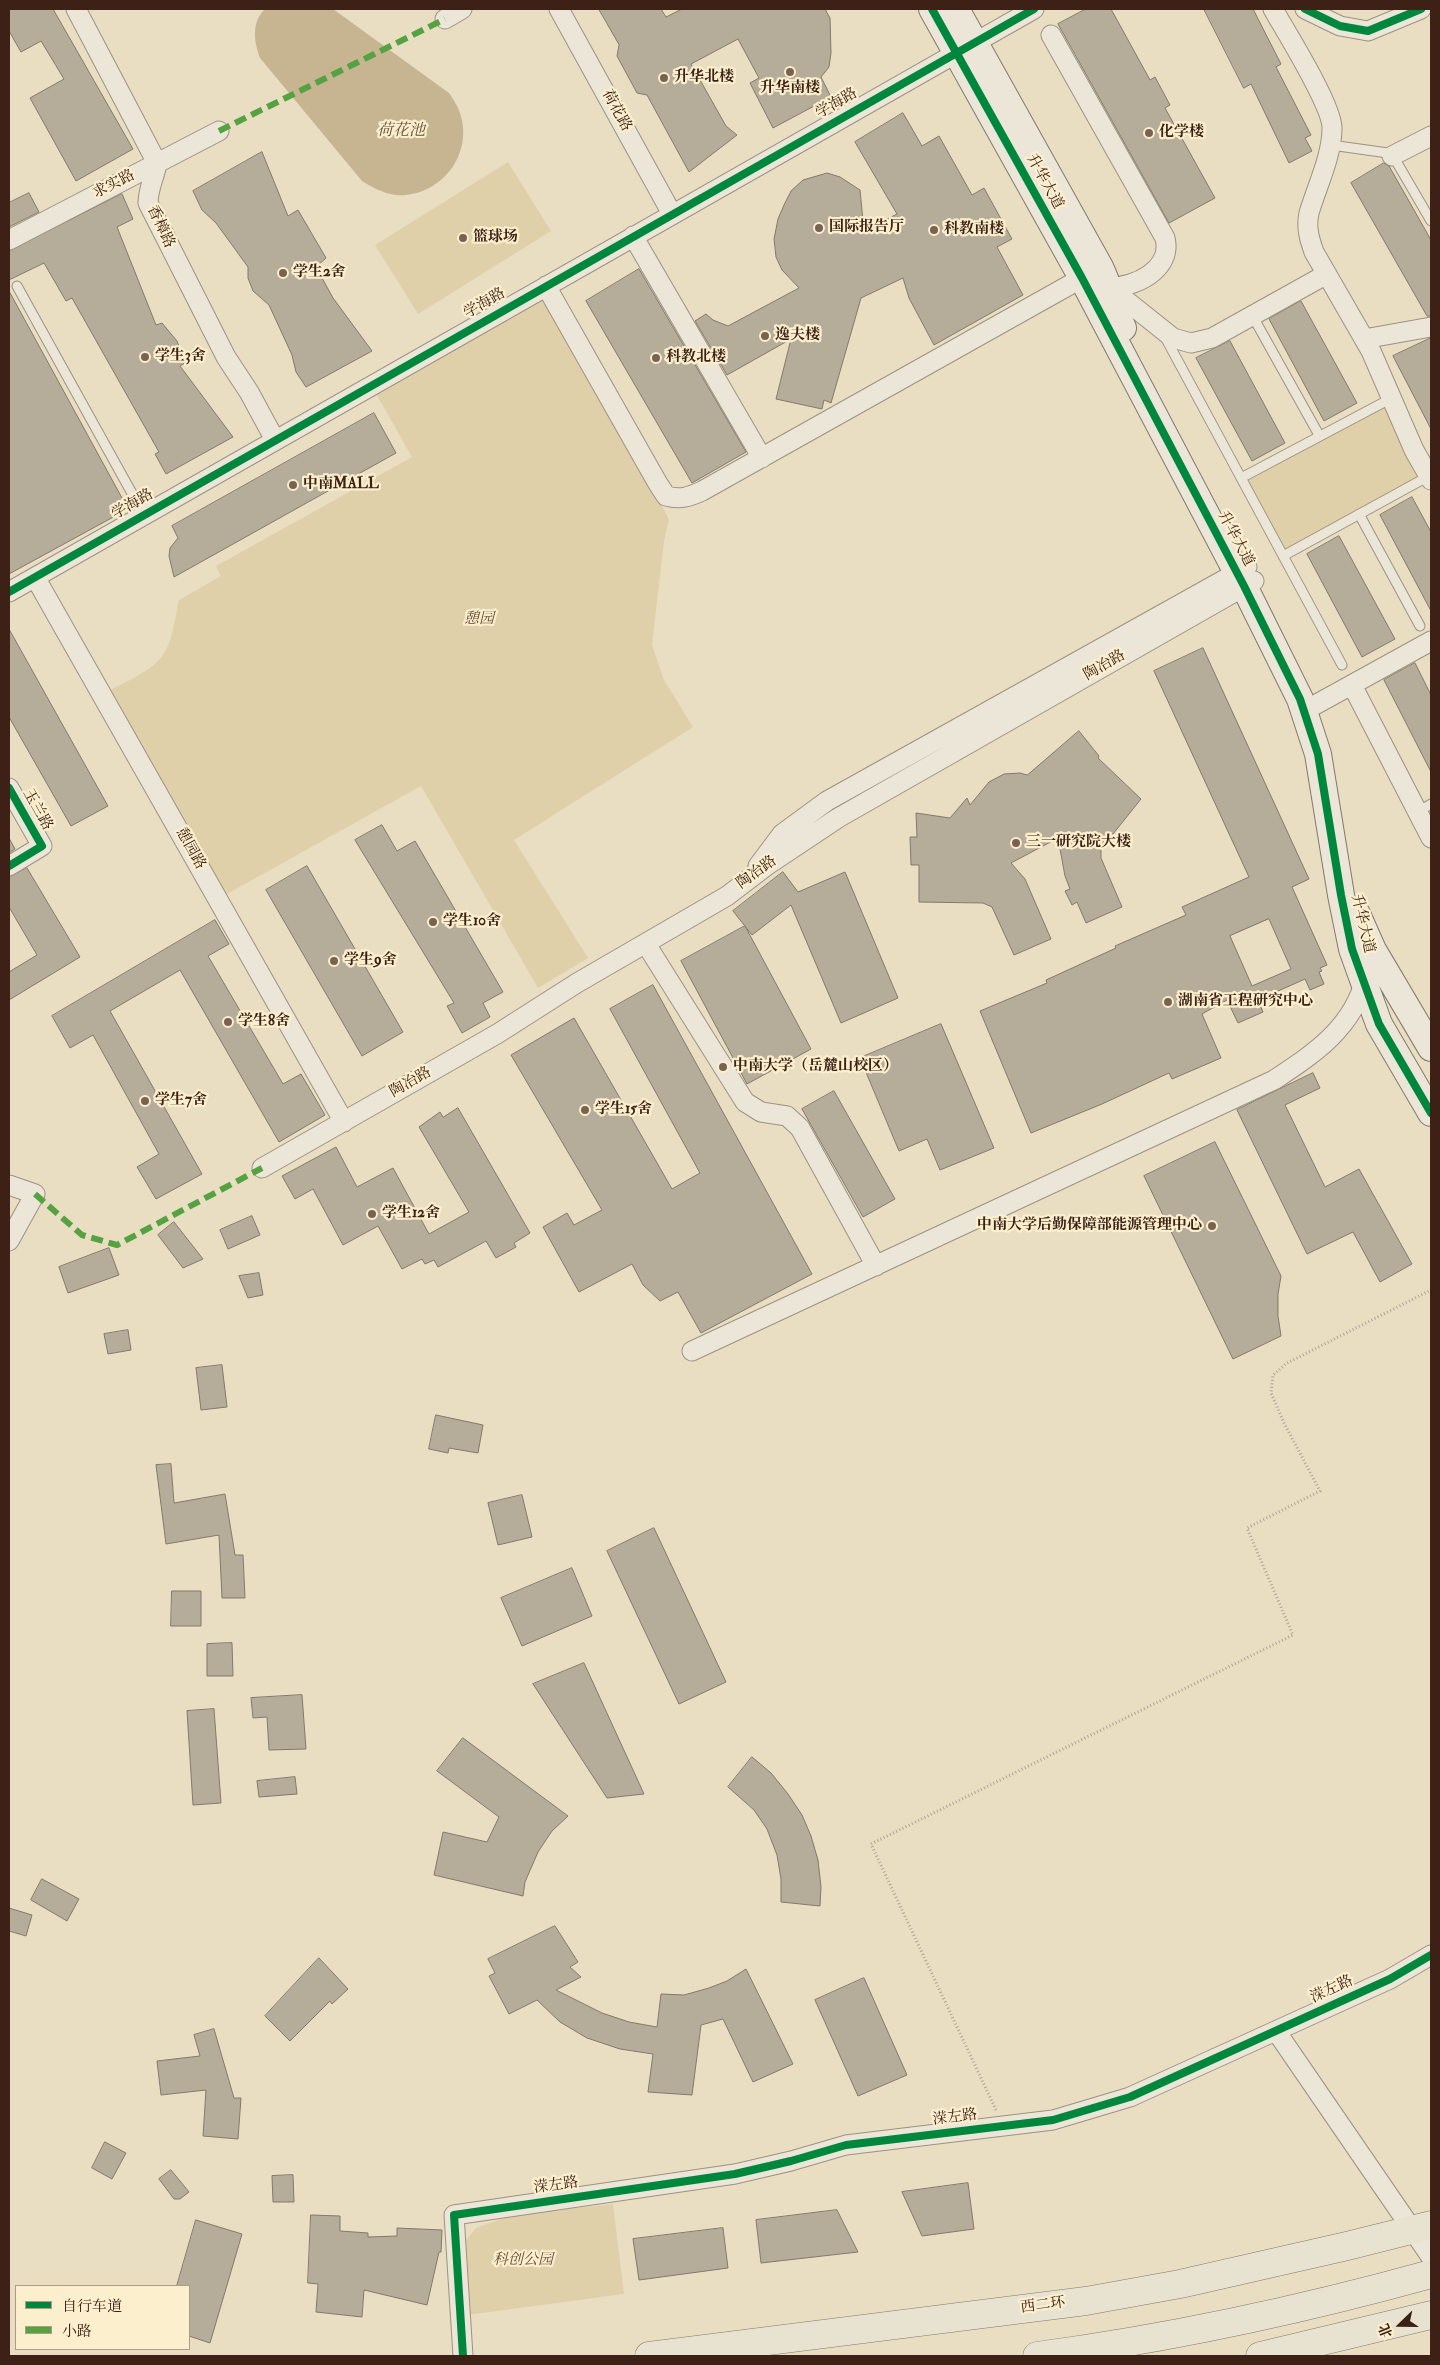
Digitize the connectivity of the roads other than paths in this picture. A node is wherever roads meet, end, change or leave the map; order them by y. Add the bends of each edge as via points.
1 (76, 9) edge
2 (462, 9) edge
3 (560, 9) edge
4 (932, 9) edge
5 (956, 9) edge
6 (1034, 9) edge
7 (1273, 9) edge
8 (1305, 9) edge
9 (1421, 9) edge
10 (1342, 18) edge
11 (445, 19) dead end
12 (1051, 35) dead end
13 (966, 46) junction
14 (219, 131) dead end
15 (1431, 136) edge
16 (1330, 145) junction
17 (1392, 156) junction
18 (157, 163) junction
19 (672, 214) junction
20 (1431, 221) edge
21 (633, 236) junction
22 (9, 240) edge
23 (1326, 274) junction
24 (1082, 278) junction
25 (17, 286) dead end
26 (546, 286) junction
27 (1110, 286) junction
28 (1252, 316) junction
29 (1431, 327) edge
30 (1160, 329) junction
31 (1364, 339) junction
32 (1390, 399) junction
33 (1319, 435) junction
34 (275, 440) junction
35 (762, 458) junction
36 (1241, 478) junction
37 (1430, 478) edge
38 (1359, 514) junction
39 (144, 515) junction
40 (1283, 556) junction
41 (1246, 576) junction
42 (35, 577) junction
43 (9, 592) edge
44 (1420, 626) dead end
45 (1431, 642) edge
46 (1342, 665) dead end
47 (1352, 685) junction
48 (1310, 708) junction
49 (9, 788) edge
50 (1424, 808) edge
51 (1431, 838) edge
52 (9, 866) edge
53 (646, 944) junction
54 (1373, 950) junction
55 (1364, 985) junction
56 (1431, 1048) edge
57 (1431, 1113) edge
58 (344, 1122) junction
59 (262, 1168) dead end
60 (9, 1185) edge
61 (9, 1241) edge
62 (876, 1266) junction
63 (692, 1351) dead end
64 (1431, 1955) edge
65 (1276, 2031) junction
66 (1422, 2228) edge
67 (1431, 2256) edge
68 (1421, 2277) edge
69 (1430, 2315) edge
70 (463, 2356) edge
71 (648, 2356) edge
72 (1037, 2356) edge
73 (1260, 2356) edge

1 - 18 street
2 - 11 street
3 - 19 street, 荷花路
4 - 13 street, 升华大道
5 - 13 street, 升华大道
6 - 13 street, 学海路
7 - 16 street via 1323,101 1332,126
8 - 10 street
9 - 10 street via 1368,31
12 - 27 street via 1167,246 1162,263 1147,276 1129,285
13 - 19 street, 学海路
13 - 24 street, 升华大道
13 - 27 street, 升华大道
14 - 18 street, 求实路
15 - 17 street
16 - 17 lane
16 - 23 street via 1307,224 1309,239
17 - 20 lane
18 - 22 street, 求实路
18 - 34 street, 香樟路 via 148,203 226,357
19 - 21 street, 学海路
21 - 26 street, 学海路
21 - 35 street
23 - 28 street
23 - 31 street
24 - 27 street
24 - 35 street
24 - 41 street, 升华大道
25 - 39 lane
26 - 34 street, 学海路
26 - 35 street via 666,496 688,497
27 - 30 street
27 - 41 street, 升华大道 via 1122,326
28 - 30 street via 1202,342 1173,338
28 - 33 lane
29 - 31 street
30 - 36 lane
31 - 32 street
32 - 33 lane
32 - 37 street
33 - 36 lane
34 - 39 street, 学海路
36 - 40 lane
37 - 38 lane
38 - 40 lane
38 - 44 lane
39 - 42 street, 学海路
40 - 46 lane
41 - 48 street, 升华大道
41 - 53 street, 陶冶路 via 827,801 782,834 750,878 727,896
42 - 43 street, 学海路
42 - 58 street, 憩园路
45 - 47 street
47 - 48 street
47 - 50 street
48 - 54 street, 升华大道 via 1325,735 1355,907
48 - 55 street, 升华大道 via 1340,894
49 - 52 street, 玉兰路 via 42,846
50 - 51 street
53 - 58 street, 陶冶路
53 - 62 street via 745,1102 761,1112 787,1116 800,1128
54 - 55 street
54 - 56 street, 升华大道
55 - 57 street, 升华大道 via 1379,1024
55 - 62 street via 1354,1008 1335,1034 1316,1052 1274,1080
58 - 59 street, 陶冶路
60 - 61 street via 35,1194
62 - 63 street
64 - 65 street, 溁左路 via 1390,1979
65 - 66 street
65 - 70 street, 溁左路 via 1130,2098 1053,2120 846,2145 736,2174 454,2215
66 - 67 street
66 - 71 main road, 西二环 via 1180,2284 1086,2300
68 - 72 main road via 1253,2320
69 - 73 main road

